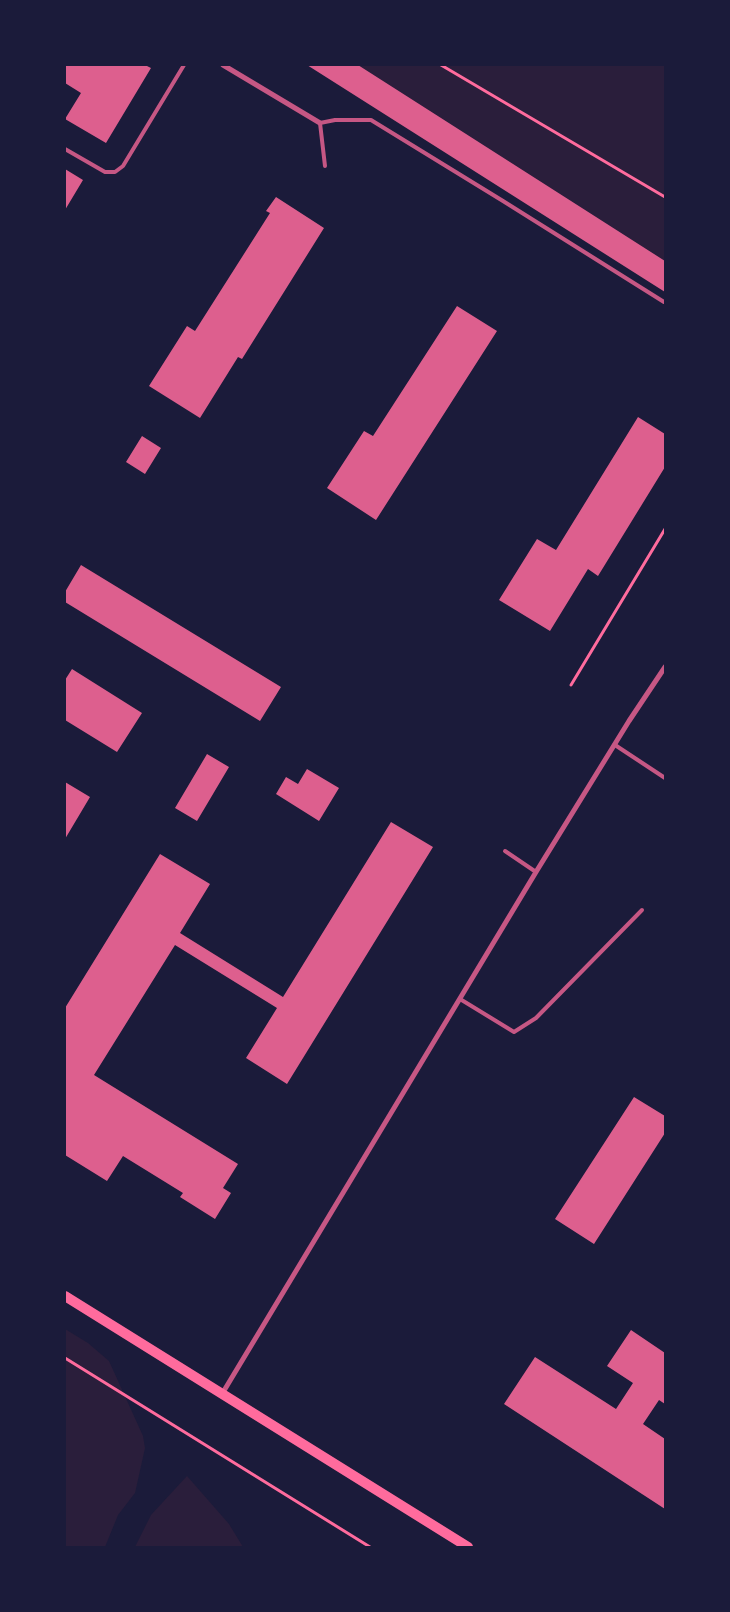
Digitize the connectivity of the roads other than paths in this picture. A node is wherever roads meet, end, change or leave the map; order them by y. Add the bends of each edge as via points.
1 (184, 65) edge
2 (223, 65) edge
3 (320, 123) junction
4 (65, 149) edge
5 (325, 166) dead end
6 (664, 302) edge
7 (665, 667) edge
8 (615, 745) junction
9 (665, 778) edge
10 (505, 851) dead end
11 (536, 872) junction
12 (642, 910) dead end
13 (460, 999) junction
14 (65, 1296) edge
15 (221, 1394) junction
16 (468, 1547) edge

1 - 4 lane via 123,166 115,172 105,172
2 - 3 street
3 - 5 lane
3 - 6 lane via 371,120
7 - 8 street
8 - 9 lane
8 - 11 street
10 - 11 lane
11 - 13 street
12 - 13 lane via 536,1018 514,1032
13 - 15 street
14 - 15 main road
15 - 16 main road

